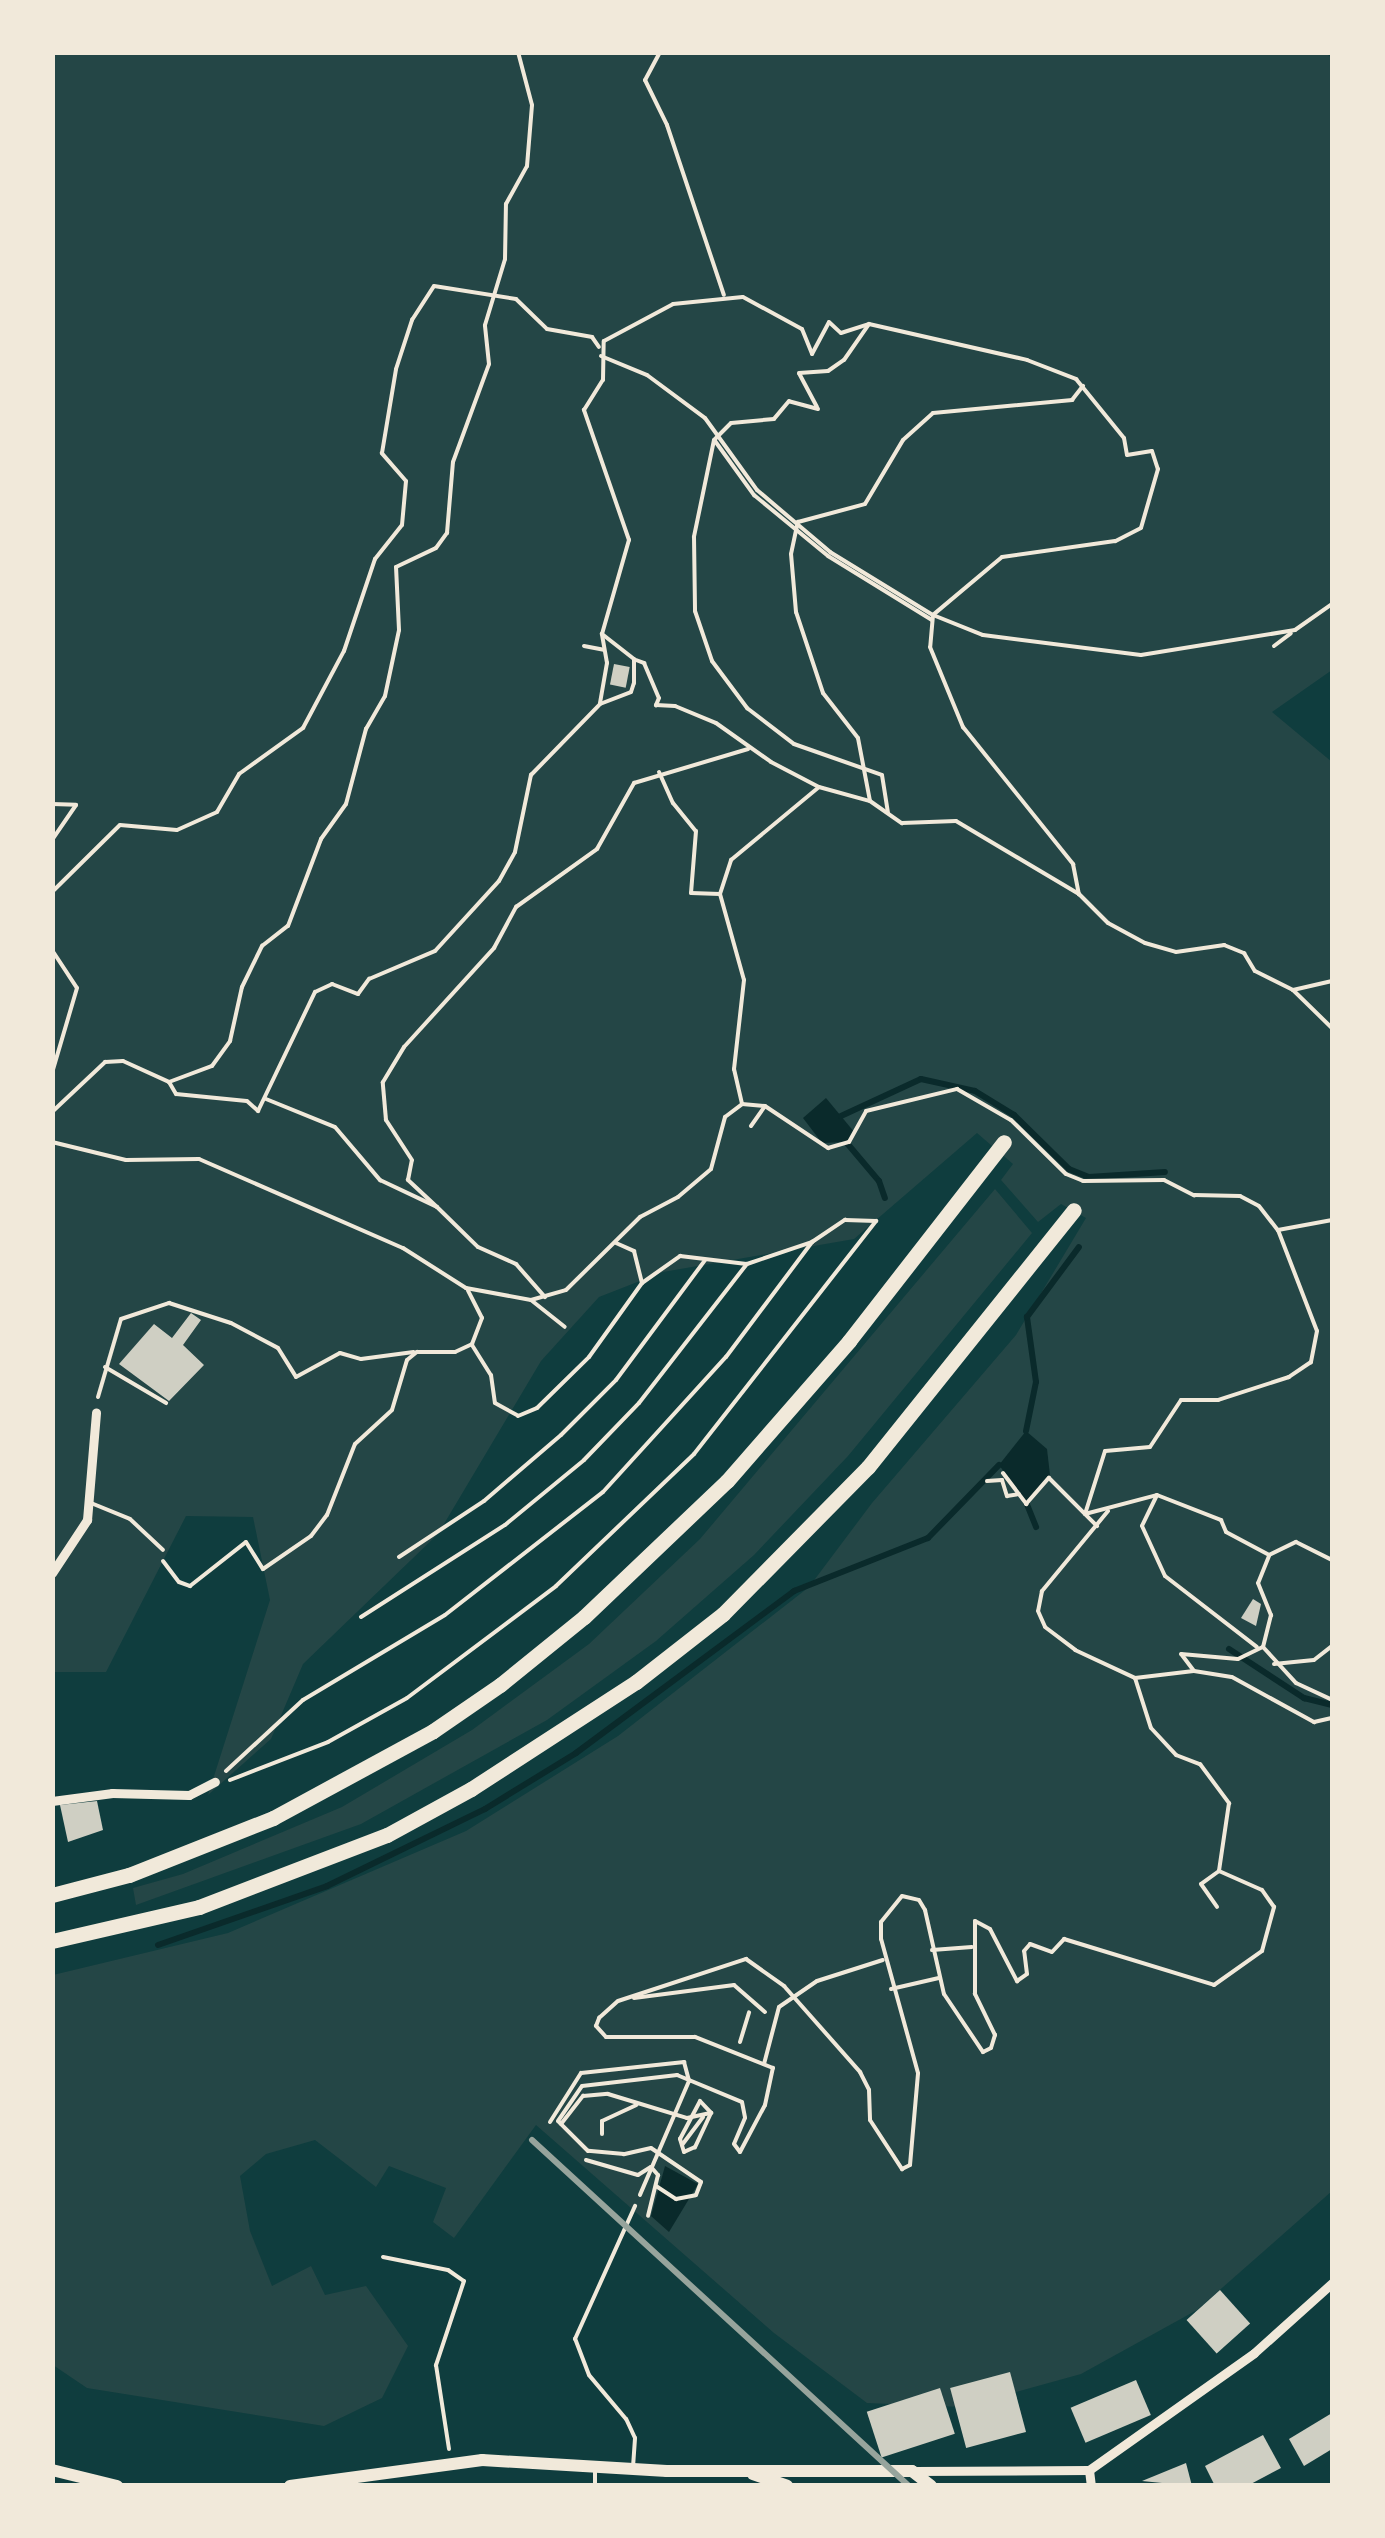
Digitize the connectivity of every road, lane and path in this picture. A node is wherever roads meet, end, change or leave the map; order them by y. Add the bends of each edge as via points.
1 (518, 52) edge
2 (660, 52) edge
3 (493, 292) junction
4 (724, 297) junction
5 (869, 324) junction
6 (600, 352) junction
7 (1083, 386) junction
8 (716, 438) junction
9 (798, 522) junction
10 (797, 530) junction
11 (1332, 604) edge
12 (932, 617) junction
13 (1294, 630) junction
14 (602, 634) junction
15 (584, 646) dead end
16 (1274, 646) dead end
17 (604, 650) junction
18 (634, 659) junction
19 (600, 704) junction
20 (748, 749) junction
21 (867, 767) junction
22 (660, 772) junction
23 (819, 787) junction
24 (870, 802) junction
25 (52, 804) edge
26 (888, 814) junction
27 (52, 840) edge
28 (52, 892) edge
29 (720, 894) junction
30 (1079, 894) junction
31 (52, 950) edge
32 (1332, 981) edge
33 (1294, 990) junction
34 (1332, 1028) edge
35 (52, 1073) edge
36 (169, 1082) junction
37 (266, 1098) junction
38 (742, 1104) junction
39 (765, 1106) junction
40 (52, 1112) edge
41 (751, 1126) dead end
42 (52, 1142) edge
43 (1004, 1142) dead end
44 (437, 1207) junction
45 (1074, 1210) dead end
46 (1332, 1220) edge
47 (1278, 1230) junction
48 (812, 1242) junction
49 (616, 1243) junction
50 (706, 1259) junction
51 (748, 1264) junction
52 (642, 1283) junction
53 (466, 1288) junction
54 (546, 1298) junction
55 (532, 1300) junction
56 (565, 1327) dead end
57 (472, 1344) junction
58 (417, 1352) junction
59 (102, 1370) junction
60 (166, 1403) dead end
61 (96, 1412) joint
62 (1003, 1473) dead end
63 (987, 1481) dead end
64 (1018, 1494) junction
65 (1157, 1495) junction
66 (91, 1503) junction
67 (1108, 1511) junction
68 (1085, 1514) junction
69 (1097, 1526) junction
70 (163, 1550) joint
71 (1269, 1555) junction
72 (398, 1556) dead end
73 (1332, 1560) edge
74 (52, 1572) edge
75 (361, 1617) dead end
76 (1332, 1646) edge
77 (1260, 1647) junction
78 (1274, 1664) junction
79 (1194, 1672) junction
80 (1135, 1678) junction
81 (1332, 1700) edge
82 (1332, 1718) edge
83 (215, 1782) junction
84 (52, 1801) edge
85 (1219, 1872) junction
86 (52, 1894) edge
87 (1217, 1907) dead end
88 (52, 1941) edge
89 (972, 1947) junction
90 (932, 1950) junction
91 (884, 1960) junction
92 (939, 1978) junction
93 (894, 1989) junction
94 (629, 1998) junction
95 (792, 1998) junction
96 (748, 2012) dead end
97 (766, 2012) dead end
98 (740, 2042) dead end
99 (764, 2064) junction
100 (688, 2081) junction
101 (638, 2105) junction
102 (675, 2112) junction
103 (708, 2114) junction
104 (686, 2118) junction
105 (550, 2122) dead end
106 (561, 2124) junction
107 (602, 2134) dead end
108 (682, 2145) junction
109 (658, 2151) junction
110 (586, 2160) dead end
111 (651, 2168) junction
112 (656, 2186) junction
113 (635, 2206) joint
114 (648, 2216) dead end
115 (384, 2257) dead end
116 (1332, 2284) edge
117 (451, 2464) junction
118 (595, 2467) junction
119 (633, 2467) junction
120 (52, 2470) edge
121 (741, 2470) junction
122 (1088, 2470) junction
123 (912, 2472) junction
124 (879, 2474) junction
125 (116, 2486) edge
126 (290, 2486) edge
127 (595, 2486) edge
128 (786, 2486) edge
129 (868, 2486) edge
130 (931, 2486) edge
131 (1091, 2486) edge

1 - 3 path via 532,105 527,166 506,204 506,259
2 - 4 path via 645,80 667,125
3 - 6 path via 516,299 547,330 592,337
3 - 28 path via 434,286 412,320 382,453 406,481 402,525 375,558 344,652 303,728 239,774 217,812 177,830 120,825
3 - 36 path via 485,325 490,364 453,462 447,533 436,548 396,567 399,630 346,804 321,839 288,926 262,946 242,987 230,1041 212,1066
4 - 5 path via 742,297 792,321 812,354 828,334 826,322 841,333
4 - 6 path via 673,304
5 - 7 path via 1027,360
5 - 8 path via 844,360 828,371 799,373 818,409 789,402 774,418 731,423
6 - 8 path via 647,376
6 - 14 path via 603,380 584,410 629,540
7 - 9 path via 1072,400 932,412 903,440 866,504
7 - 12 path via 1124,438 1128,455 1152,450 1158,469 1141,528 1114,541 1002,558
8 - 9 path via 757,490
8 - 10 path via 754,494
8 - 21 path via 700,490 690,572 712,661 747,708 794,744 850,768
9 - 10 path
9 - 12 path via 830,552
10 - 12 path via 871,585
10 - 21 path via 791,554 796,612 823,692 858,738
11 - 13 path
12 - 13 path via 983,634 1141,655
12 - 30 path via 930,647 963,728 1073,864
13 - 16 path
14 - 17 path
14 - 18 path
15 - 17 path
17 - 19 path
18 - 19 path via 631,692
18 - 20 path via 644,663 653,706 675,706 716,723
19 - 37 path via 530,775 515,852 499,881 435,951 368,980 358,994 332,984 315,992
20 - 22 path
20 - 23 path
21 - 24 path
21 - 26 path via 882,776
22 - 29 path via 672,803 696,831 691,892
22 - 44 path via 634,783 583,864 547,880 516,907 494,948 446,993 383,1082 386,1120 412,1160 408,1180
23 - 24 path
23 - 29 path via 730,860
24 - 26 path
25 - 27 path via 76,805
26 - 30 path via 902,822 956,821
29 - 38 path via 744,980 734,1069
30 - 33 path via 1118,930 1176,952 1224,945
31 - 35 path via 77,988
32 - 33 path
33 - 34 path
36 - 37 path via 176,1094 248,1101 258,1110
36 - 40 path via 123,1061 105,1062
37 - 44 path via 335,1127 380,1180
38 - 39 path
38 - 49 path via 725,1117 710,1169 640,1217
39 - 41 path
39 - 47 path via 806,1127 819,1144 847,1144 866,1111 957,1089 1011,1120 1066,1174 1082,1181 1164,1180 1194,1195 1240,1196 1259,1206
42 - 53 path via 126,1160 198,1159 437,1264
43 - 86 highway via 792,1409 584,1618 486,1694 352,1778 273,1818 129,1875
44 - 54 path via 478,1247 516,1264
45 - 88 highway via 868,1467 723,1614 636,1682 515,1763 387,1835 300,1873 134,1924
46 - 47 path
47 - 68 path via 1318,1330 1311,1362 1290,1377 1218,1400 1182,1400 1150,1447 1105,1450
48 - 51 path
48 - 83 path via 702,1386 603,1492 445,1615 303,1700
48 - 83 path via 845,1220 876,1221 694,1454 586,1559 407,1698 250,1777
49 - 52 path via 634,1252
49 - 54 path via 566,1290
50 - 51 path
50 - 52 path via 680,1256
50 - 72 path via 628,1366 561,1435 484,1501
51 - 75 path via 640,1403 584,1460 491,1535
52 - 57 path via 588,1357 538,1408 518,1416 495,1403 491,1375
53 - 55 path
53 - 57 path via 480,1303 482,1318
54 - 55 path
55 - 56 path
57 - 58 path via 456,1352
58 - 59 path via 361,1359 340,1353 296,1377 278,1348 231,1322 170,1303 121,1319
58 - 70 path via 407,1360 392,1410 354,1444 328,1515 311,1536 263,1569 246,1542 190,1586 158,1554
59 - 60 path via 115,1367
59 - 61 path
61 - 66 street
62 - 64 path
63 - 64 path via 1002,1480 1008,1496
64 - 68 path via 1026,1504 1049,1478
65 - 67 path
65 - 71 path via 1221,1520 1226,1532
65 - 77 path via 1142,1526 1165,1576
66 - 70 lane via 130,1519
66 - 74 street via 80,1534
67 - 68 path
67 - 69 path
68 - 69 path
69 - 80 path via 1042,1591 1038,1611 1045,1627 1075,1650
71 - 73 path via 1296,1542
71 - 77 path via 1258,1583 1271,1615
76 - 78 path via 1314,1660
77 - 78 path
77 - 79 path via 1238,1659 1181,1654
78 - 81 path
79 - 80 path
79 - 82 path via 1232,1676 1314,1722
80 - 85 path via 1152,1728 1176,1754 1200,1764 1229,1803
83 - 84 street via 188,1795 112,1793
85 - 87 path via 1200,1884
85 - 89 path via 1262,1890 1274,1908 1262,1951 1214,1986 1060,1942 1052,1952 1030,1944 1020,1981 1013,1980 981,1920 973,1925
89 - 90 path
89 - 92 path via 975,1994 994,2035 992,2048 983,2052 961,2027
90 - 91 path via 925,1910 919,1900 902,1896 881,1922
90 - 92 path
91 - 93 path
91 - 95 path
92 - 93 path
93 - 95 path via 918,2073 910,2165 902,2168 870,2120 870,2090 860,2072
94 - 95 path via 746,1959
94 - 97 path via 734,1985
94 - 99 path via 598,2018 606,2037 695,2037
95 - 99 path via 779,2007
96 - 98 path
99 - 100 path via 773,2068 764,2105 740,2152 734,2144 745,2118 742,2102
100 - 102 path
100 - 105 path via 684,2062 581,2073
100 - 106 path via 677,2074 582,2086
101 - 102 path
101 - 106 path via 608,2094 583,2096
101 - 107 path via 602,2121
102 - 104 path
102 - 109 path
103 - 104 path
103 - 104 path via 700,2101
103 - 108 path
103 - 108 path via 695,2148 684,2152
104 - 108 path
106 - 109 path via 588,2150
109 - 111 path
109 - 112 path via 702,2182 696,2195 676,2199
110 - 111 path via 638,2175
111 - 112 path
111 - 113 path
112 - 114 path
113 - 119 lane via 575,2338 588,2375 635,2438
115 - 117 path via 448,2270 464,2281 436,2365
116 - 122 street via 1254,2353
117 - 118 main road
117 - 126 main road
118 - 119 main road
118 - 127 lane
119 - 121 main road
120 - 125 main road
121 - 124 main road
121 - 128 main road
122 - 123 street
122 - 131 street
123 - 124 main road
123 - 130 main road
124 - 129 main road

